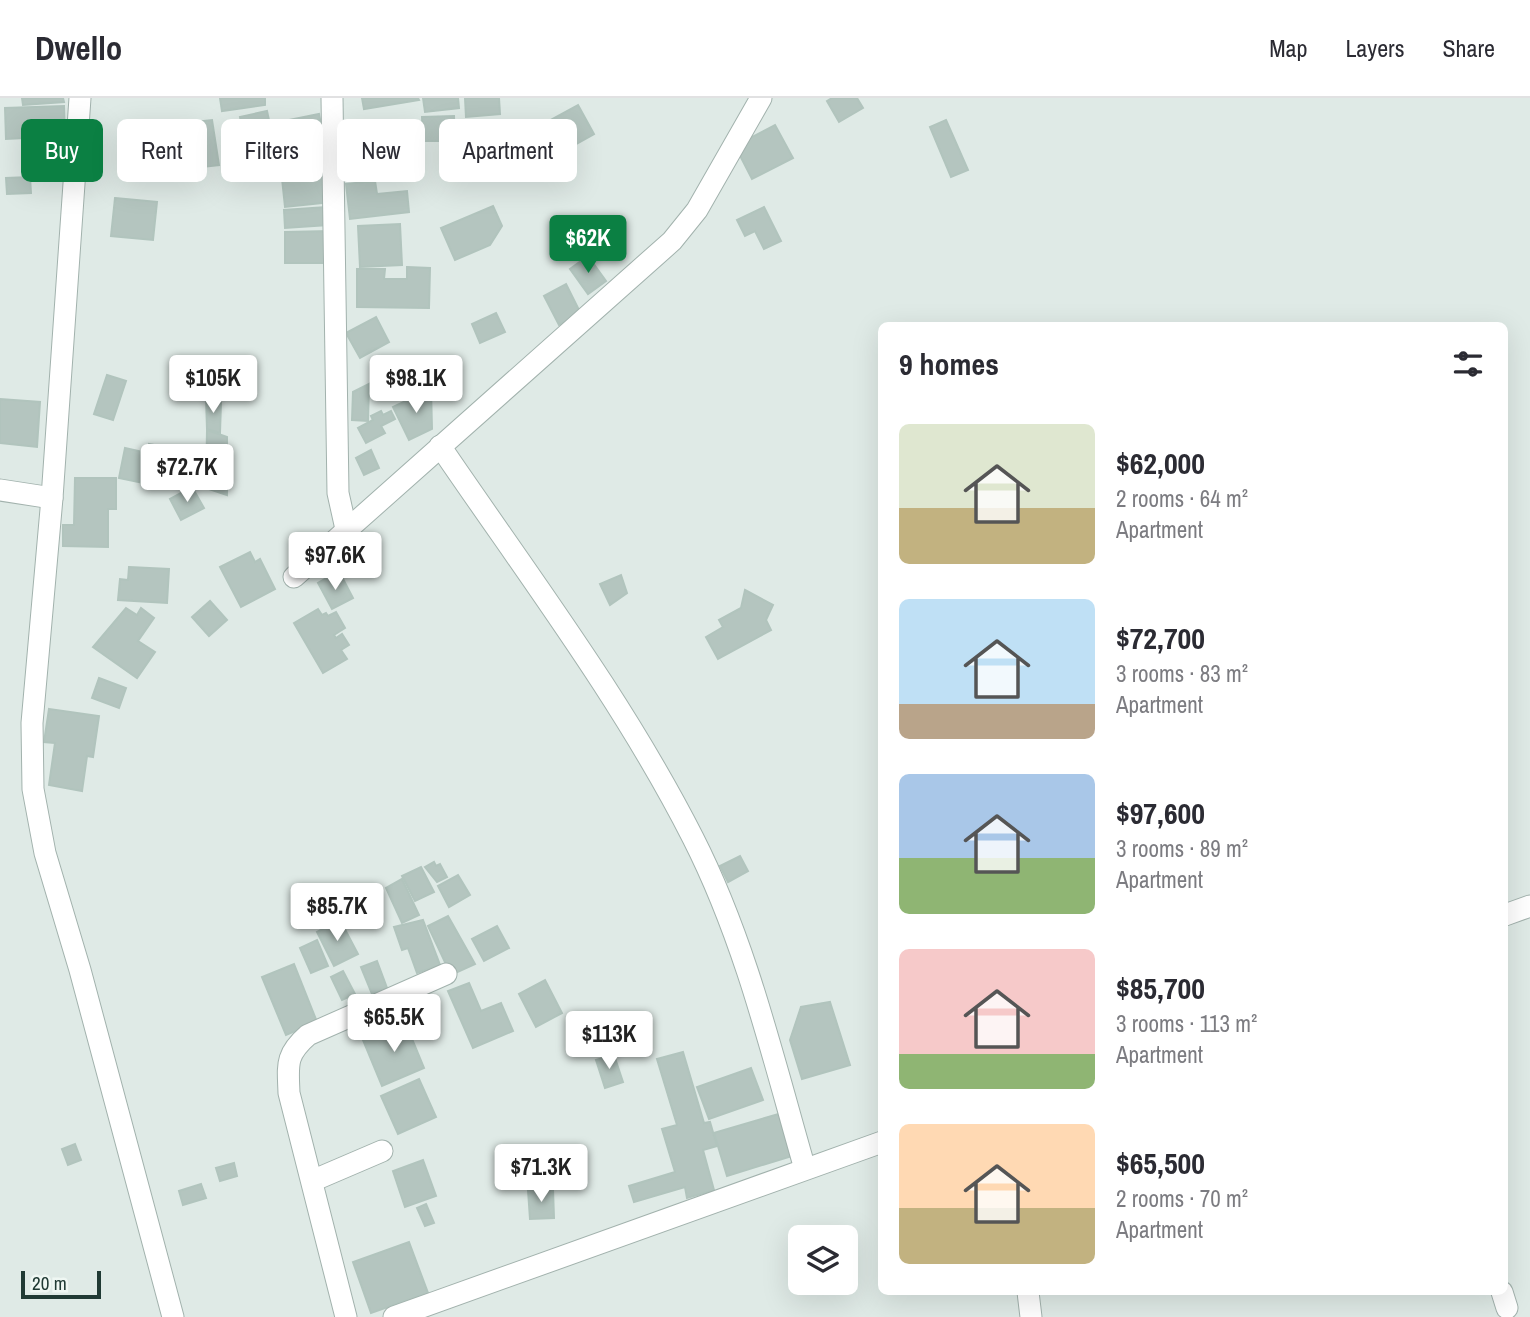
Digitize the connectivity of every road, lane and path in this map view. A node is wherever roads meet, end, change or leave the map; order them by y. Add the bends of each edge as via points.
1 (80, 98) edge
2 (332, 98) edge
3 (761, 98) edge
4 (440, 446) junction
5 (0, 490) edge
6 (52, 498) junction
7 (346, 529) junction
8 (294, 578) dead end
9 (1530, 906) edge
10 (1508, 914) edge
11 (446, 974) dead end
12 (878, 1143) edge
13 (382, 1151) dead end
14 (805, 1169) junction
15 (312, 1181) junction
16 (1028, 1295) edge
17 (173, 1317) edge
18 (346, 1317) edge
19 (394, 1317) edge
20 (1031, 1317) edge

1 - 6 street
2 - 7 street via 338,479
3 - 4 street via 697,210 672,241
4 - 7 street
4 - 14 street via 590,665 693,838 729,917
5 - 6 street
6 - 17 street via 32,723 33,789 45,853
7 - 8 street
9 - 10 street
11 - 15 street via 308,1035 294,1047 288,1062 289,1093
12 - 14 street
13 - 15 street
14 - 19 street
15 - 18 street
16 - 20 street

